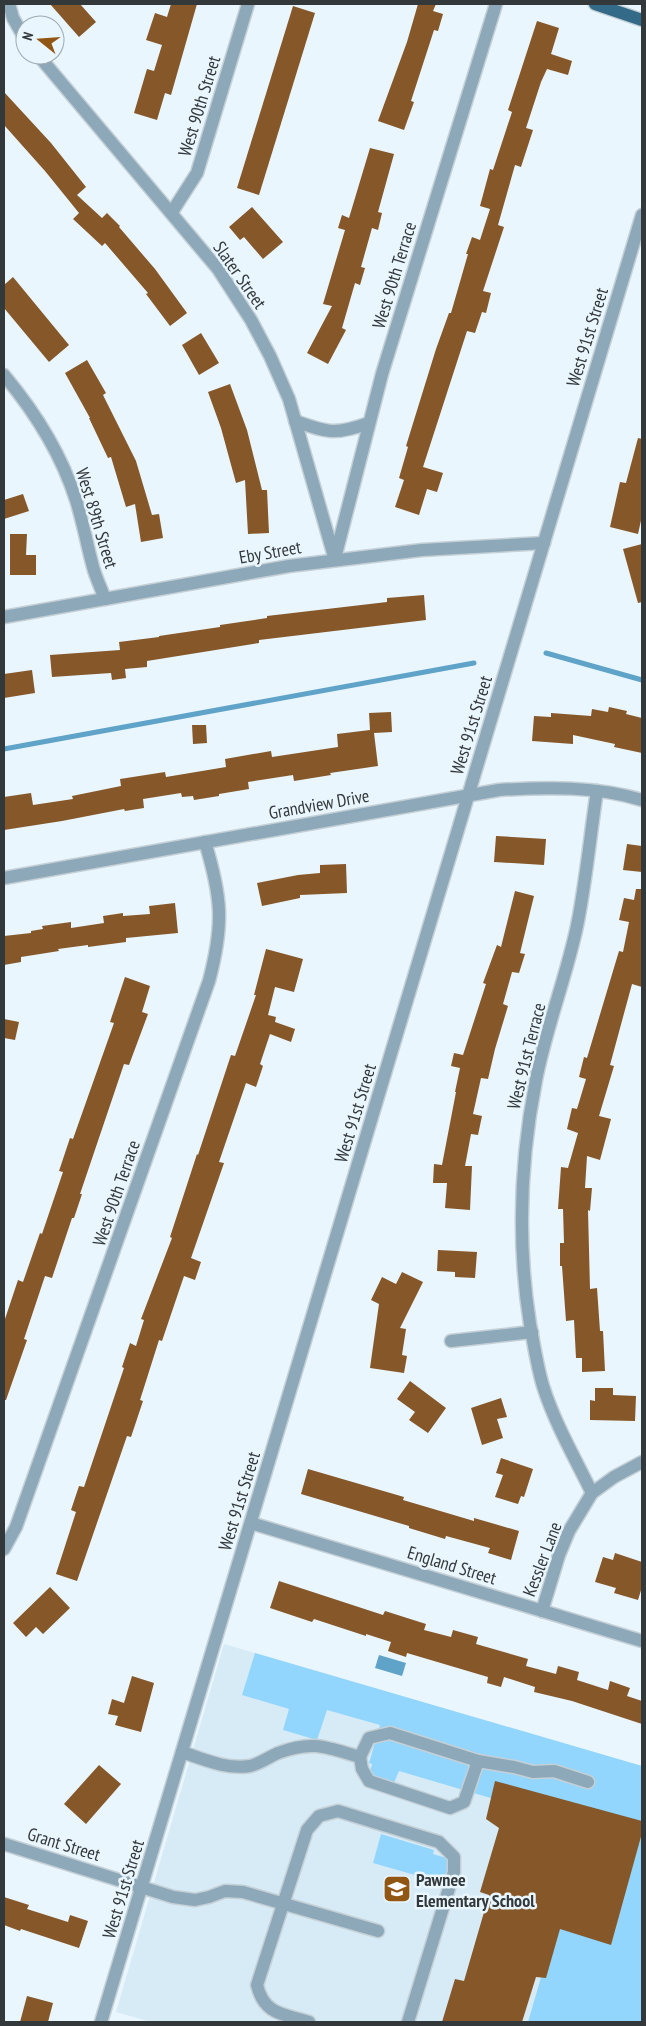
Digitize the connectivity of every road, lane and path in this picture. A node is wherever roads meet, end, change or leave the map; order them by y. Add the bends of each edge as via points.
1 (9, 4) edge
2 (248, 4) edge
3 (496, 4) edge
4 (595, 4) edge
5 (642, 20) edge
6 (15, 22) edge
7 (47, 65) edge
8 (172, 212) junction
9 (642, 214) edge
10 (4, 375) edge
11 (295, 421) junction
12 (369, 423) junction
13 (544, 543) junction
14 (335, 560) junction
15 (105, 599) junction
16 (4, 617) edge
17 (597, 791) junction
18 (469, 795) junction
19 (642, 800) edge
20 (205, 842) junction
21 (4, 878) edge
22 (532, 1332) junction
23 (450, 1341) dead end
24 (642, 1462) edge
25 (592, 1493) junction
26 (251, 1523) junction
27 (4, 1549) edge
28 (542, 1611) junction
29 (642, 1642) edge
30 (182, 1752) junction
31 (360, 1757) junction
32 (478, 1761) junction
33 (588, 1782) dead end
34 (4, 1844) edge
35 (142, 1886) junction
36 (282, 1903) junction
37 (378, 1932) dead end
38 (101, 2022) edge
39 (310, 2022) edge
40 (408, 2022) edge

1 - 6 street
2 - 8 street, West 90th Street via 197,173
3 - 12 street, West 90th Terrace
4 - 5 main road
7 - 8 street, Slater Street
8 - 11 street, Slater Street via 218,269 251,320 285,391
9 - 13 street, West 91st Street
10 - 15 street, West 89th Street via 60,459 76,500 93,569
11 - 12 street via 324,432 348,430
11 - 14 street, Slater Street
12 - 14 street, West 90th Terrace
13 - 14 street, Eby Street via 422,550
13 - 18 street, West 91st Street
14 - 15 street, Eby Street
15 - 16 street, Eby Street
17 - 18 street, Grandview Drive via 548,786
17 - 19 street, Grandview Drive
17 - 22 street, West 91st Terrace via 578,924 536,1078 525,1142 521,1200 522,1264
18 - 20 street, Grandview Drive
18 - 26 street, West 91st Street
20 - 21 street, Grandview Drive
20 - 27 street, West 90th Terrace via 216,878 220,916 210,981 16,1527
22 - 23 street
22 - 25 street, West 91st Terrace via 543,1386 558,1428
24 - 25 street, Kessler Lane
25 - 28 street, Kessler Lane via 569,1531
26 - 28 street, England Street
26 - 30 street, West 91st Street
28 - 29 street, England Street
30 - 31 street via 232,1766 251,1766 288,1749 306,1745 323,1746
30 - 35 street, West 91st Street
31 - 32 street via 369,1738 390,1733
31 - 32 street via 362,1769 370,1781 450,1808 464,1802
32 - 33 street via 533,1772 554,1771
34 - 35 street, Grant Street
35 - 36 street, Grant Street via 173,1897 196,1900 225,1891 243,1892
35 - 38 street, West 91st Street
36 - 37 street, Grant Street
36 - 39 street via 257,1985 260,1999 271,2010
36 - 40 street via 307,1830 319,1816 338,1811 440,1842 454,1857 454,1872

